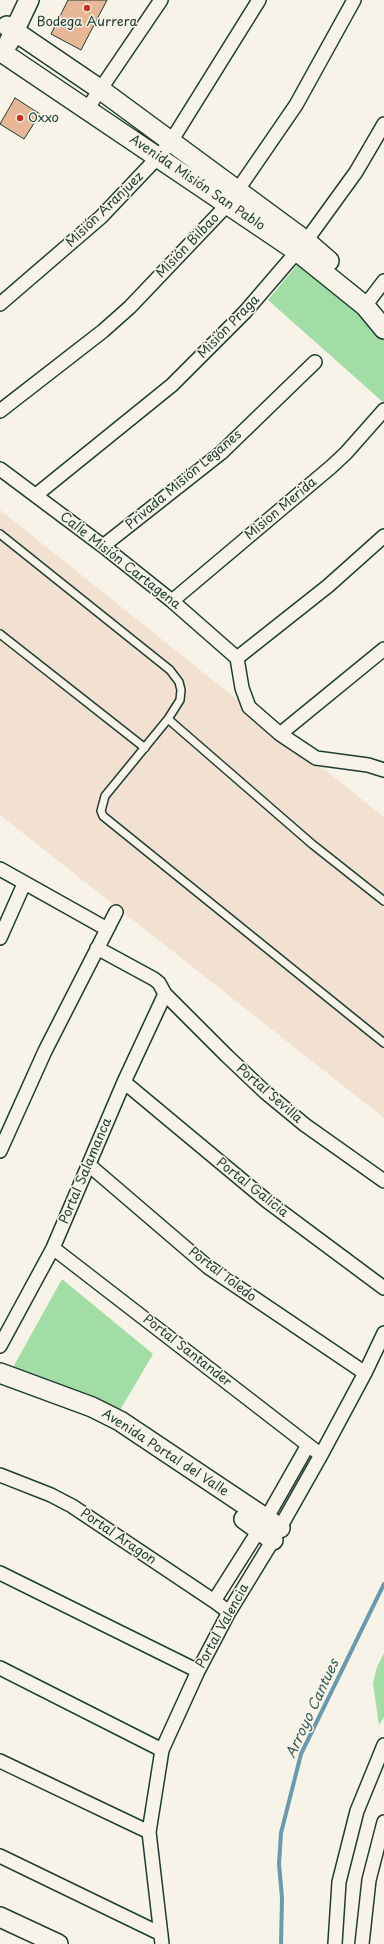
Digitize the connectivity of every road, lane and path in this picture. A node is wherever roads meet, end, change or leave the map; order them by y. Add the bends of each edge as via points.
1 (20, 0) edge
2 (30, 0) edge
3 (162, 0) edge
4 (259, 0) edge
5 (354, 0) edge
6 (4, 44) edge
7 (101, 90) junction
8 (87, 109) junction
9 (384, 124) edge
10 (170, 143) junction
11 (158, 157) junction
12 (233, 197) junction
13 (302, 246) junction
14 (384, 281) edge
15 (368, 302) junction
16 (0, 304) edge
17 (384, 312) edge
18 (384, 329) edge
19 (315, 362) dead end
20 (384, 410) edge
21 (0, 411) edge
22 (0, 469) edge
23 (36, 495) junction
24 (0, 534) edge
25 (384, 536) edge
26 (103, 546) junction
27 (172, 601) junction
28 (0, 634) edge
29 (384, 649) edge
30 (237, 658) junction
31 (168, 720) junction
32 (280, 734) junction
33 (145, 748) junction
34 (381, 765) edge
35 (0, 869) edge
36 (24, 884) junction
37 (384, 901) edge
38 (116, 912) dead end
39 (107, 929) junction
40 (0, 938) edge
41 (97, 948) junction
42 (166, 994) junction
43 (384, 1044) edge
44 (124, 1082) junction
45 (0, 1151) edge
46 (89, 1165) junction
47 (384, 1180) edge
48 (53, 1248) junction
49 (384, 1288) edge
50 (384, 1333) edge
51 (0, 1346) edge
52 (0, 1373) edge
53 (365, 1373) junction
54 (0, 1386) edge
55 (308, 1445) junction
56 (321, 1455) junction
57 (0, 1475) edge
58 (269, 1529) junction
59 (0, 1573) edge
60 (214, 1601) junction
61 (229, 1612) junction
62 (0, 1668) edge
63 (198, 1671) junction
64 (384, 1745) edge
65 (162, 1750) junction
66 (0, 1761) edge
67 (384, 1822) edge
68 (149, 1832) junction
69 (0, 1856) edge
70 (0, 1917) edge
71 (162, 1939) edge
72 (58, 1944) edge
73 (335, 1944) edge
74 (362, 1944) edge

1 - 6 street
2 - 6 street
3 - 7 street
4 - 10 street, Misión Aranjuez
5 - 12 street, Misión Bilbao via 296,105
6 - 7 street, Avenida Misión San Pablo
6 - 8 street, Avenida Misión San Pablo
7 - 8 street
7 - 10 street, Avenida Misión San Pablo
8 - 11 street, Avenida Misión San Pablo
9 - 13 street, Misión Praga via 356,172
10 - 11 street, Misión Aranjuez
10 - 12 street, Avenida Misión San Pablo
11 - 12 street, Avenida Misión San Pablo
11 - 16 street, Misión Aranjuez via 101,217
12 - 13 street, Avenida Misión San Pablo
12 - 21 street, Misión Bilbao via 130,307
13 - 15 street, Avenida Misión San Pablo
13 - 23 street, Misión Praga via 245,312 172,385
14 - 15 street
15 - 17 street, Avenida Misión San Pablo
15 - 18 street, Avenida Misión San Pablo
19 - 26 street, Privada Misión Leganes via 221,453
20 - 27 street, Mision Merida via 331,467
22 - 23 street, Calle Misión Cartagena
23 - 26 street, Calle Misión Cartagena
24 - 31 lane via 170,670 179,682 181,690 180,700
25 - 30 street via 334,581
26 - 27 street, Calle Misión Cartagena
27 - 30 street, Calle Misión Cartagena
28 - 33 lane
29 - 32 street
30 - 32 street via 242,688 249,707
31 - 33 lane
31 - 37 lane via 312,844
32 - 34 street via 316,758
33 - 43 lane via 105,796 101,811 103,816
35 - 36 street
36 - 39 street
36 - 40 street
38 - 39 street
39 - 41 street
41 - 42 street, Portal Sevilla via 146,973 159,983
41 - 45 street via 45,1051
42 - 44 street, Portal Salamanca
42 - 47 street, Portal Sevilla via 265,1092 305,1125
44 - 46 street, Portal Salamanca
44 - 49 street, Portal Galicia via 267,1201
46 - 48 street, Portal Salamanca
46 - 53 street, Portal Toledo via 208,1267
48 - 51 street, Portal Salamanca
48 - 55 street, Portal Santander
50 - 53 street, Portal Valencia
52 - 58 street, Avenida Portal del Valle via 92,1407 120,1421
53 - 56 street, Portal Valencia
54 - 58 street, Avenida Portal del Valle via 67,1408 105,1427
55 - 56 street, Portal Santander
55 - 58 street
56 - 58 street, Portal Valencia
57 - 60 street, Portal Aragon via 72,1506
58 - 60 street
58 - 61 street, Portal Valencia
59 - 63 street
60 - 61 street, Portal Aragon
61 - 63 street, Portal Valencia
62 - 65 street
63 - 65 street, Portal Valencia
64 - 73 street via 357,1811 339,1882
65 - 68 street, Portal Valencia
66 - 68 street
67 - 74 street via 369,1880
68 - 71 street, Portal Valencia
69 - 71 street
70 - 72 street

